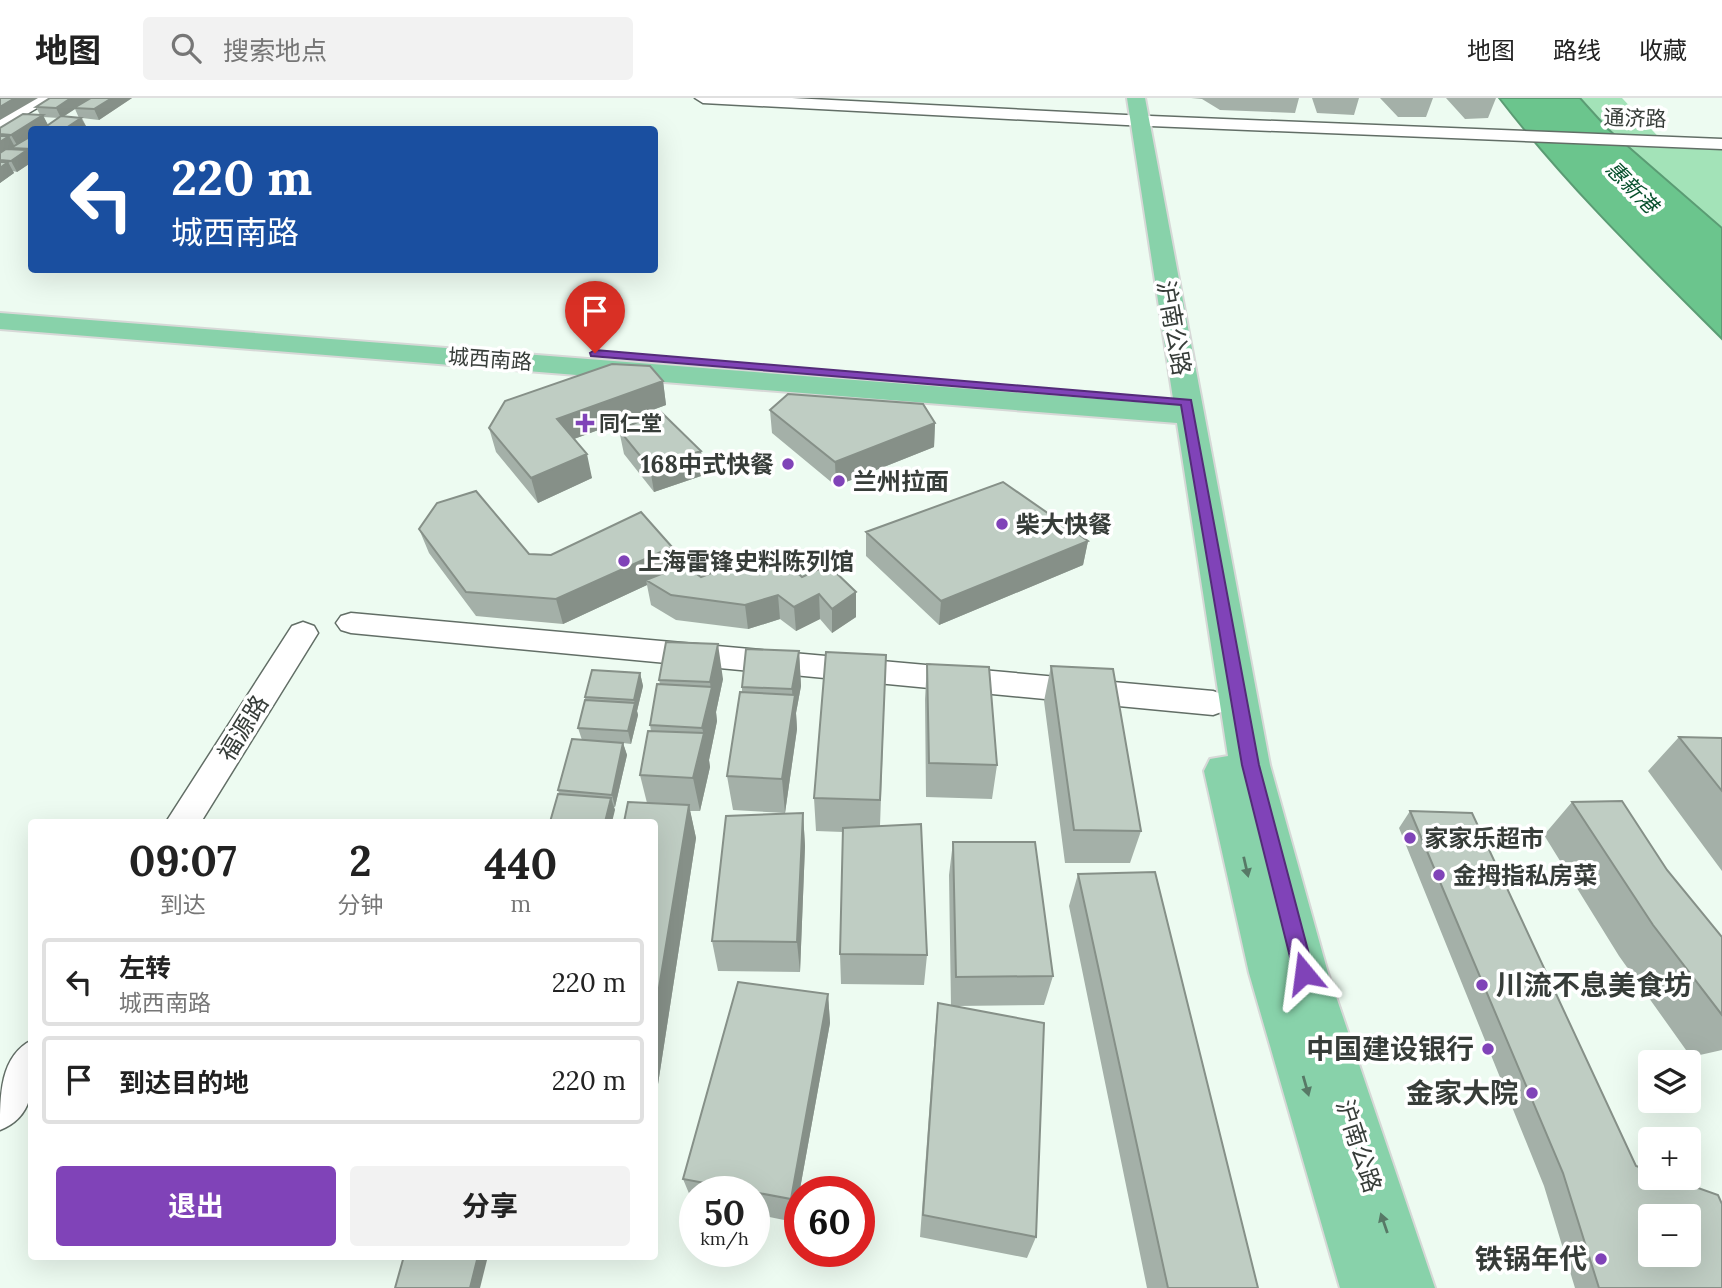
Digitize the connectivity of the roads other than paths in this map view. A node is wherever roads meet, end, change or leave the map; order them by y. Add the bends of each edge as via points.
1 (46, 98) edge
2 (703, 98) edge
3 (1124, 98) edge
4 (1136, 98) edge
5 (764, 100) edge
6 (1132, 120) junction
7 (0, 125) edge
8 (1722, 144) edge
9 (0, 307) edge
10 (0, 321) edge
11 (1178, 408) junction
12 (351, 623) dead end
13 (303, 634) dead end
14 (1213, 703) junction
15 (185, 819) edge
16 (28, 1066) edge
17 (0, 1109) edge
18 (1369, 1288) edge
19 (1406, 1288) edge

1 - 7 street
2 - 5 street, 通济路
3 - 6 main road, 沪南公路
4 - 6 main road, 沪南公路
5 - 6 street, 通济路
6 - 8 street, 通济路
6 - 11 main road, 沪南公路
9 - 11 main road, 城西南路
10 - 11 main road, 城西南路
11 - 14 main road, 沪南公路
19 -> 11 main road, 沪南公路 via 1328,1050 1265,830
12 - 14 street
13 - 15 street, 福源路
14 -> 18 main road, 沪南公路 via 1267,949
16 - 17 street

